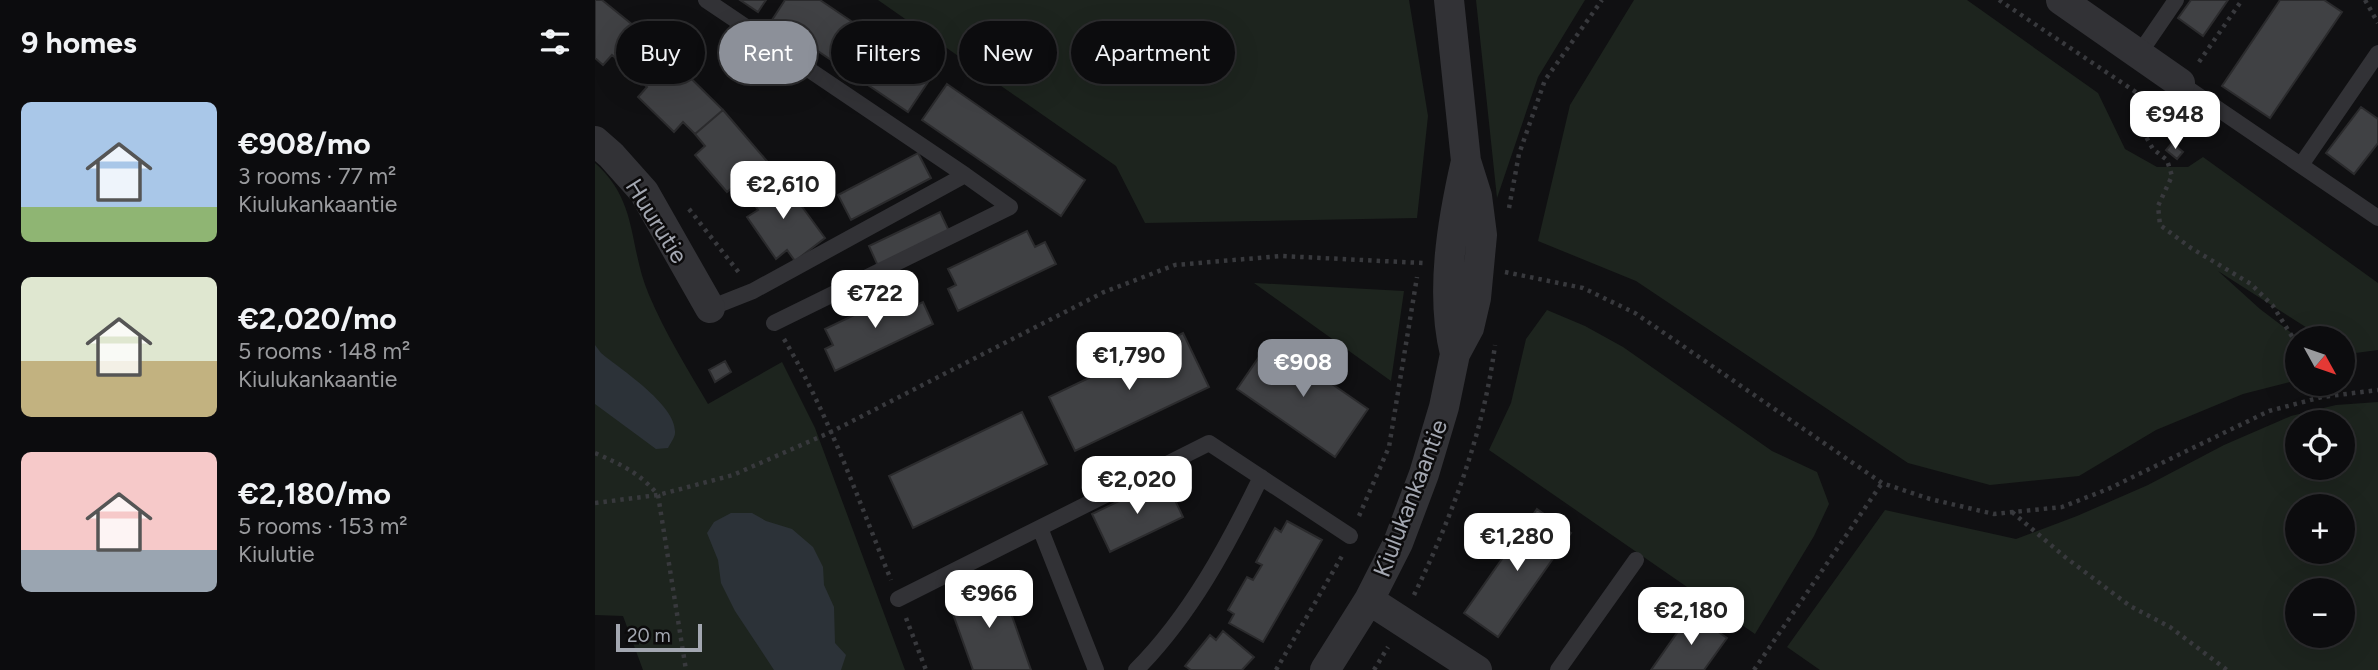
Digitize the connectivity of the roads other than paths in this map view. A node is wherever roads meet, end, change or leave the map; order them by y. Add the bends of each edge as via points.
1 (706, 0) edge
2 (1448, 0) edge
3 (2061, 0) edge
4 (2176, 0) edge
5 (2378, 53) edge
6 (2139, 54) junction
7 (2180, 83) joint
8 (595, 141) edge
9 (2301, 165) junction
10 (965, 175) junction
11 (2378, 218) edge
12 (710, 308) joint
13 (774, 323) road end
14 (1261, 477) junction
15 (1040, 528) junction
16 (1350, 536) road end
17 (1636, 560) dead end
18 (898, 600) road end
19 (1369, 600) junction
20 (1096, 670) edge
21 (1136, 670) edge
22 (1325, 670) edge
23 (1477, 670) edge
24 (1558, 670) edge

1 - 10 lane
2 - 19 street, Kiulukankaantie via 1466,161 1482,235 1465,268 1476,298 1469,328 1455,354 1424,474 1398,543
3 - 6 street
4 - 6 lane
5 - 9 lane
6 - 7 street
7 - 9 lane
8 - 12 street, Huurutie via 644,191
9 - 11 lane
10 - 12 lane via 753,291
10 - 13 lane via 1010,207
14 - 15 lane via 1209,443
14 - 16 lane
14 - 21 lane via 1229,543 1181,616
15 - 18 lane
15 - 20 lane
17 - 24 lane
19 - 22 street, Kiulukankaantie
19 - 23 street

